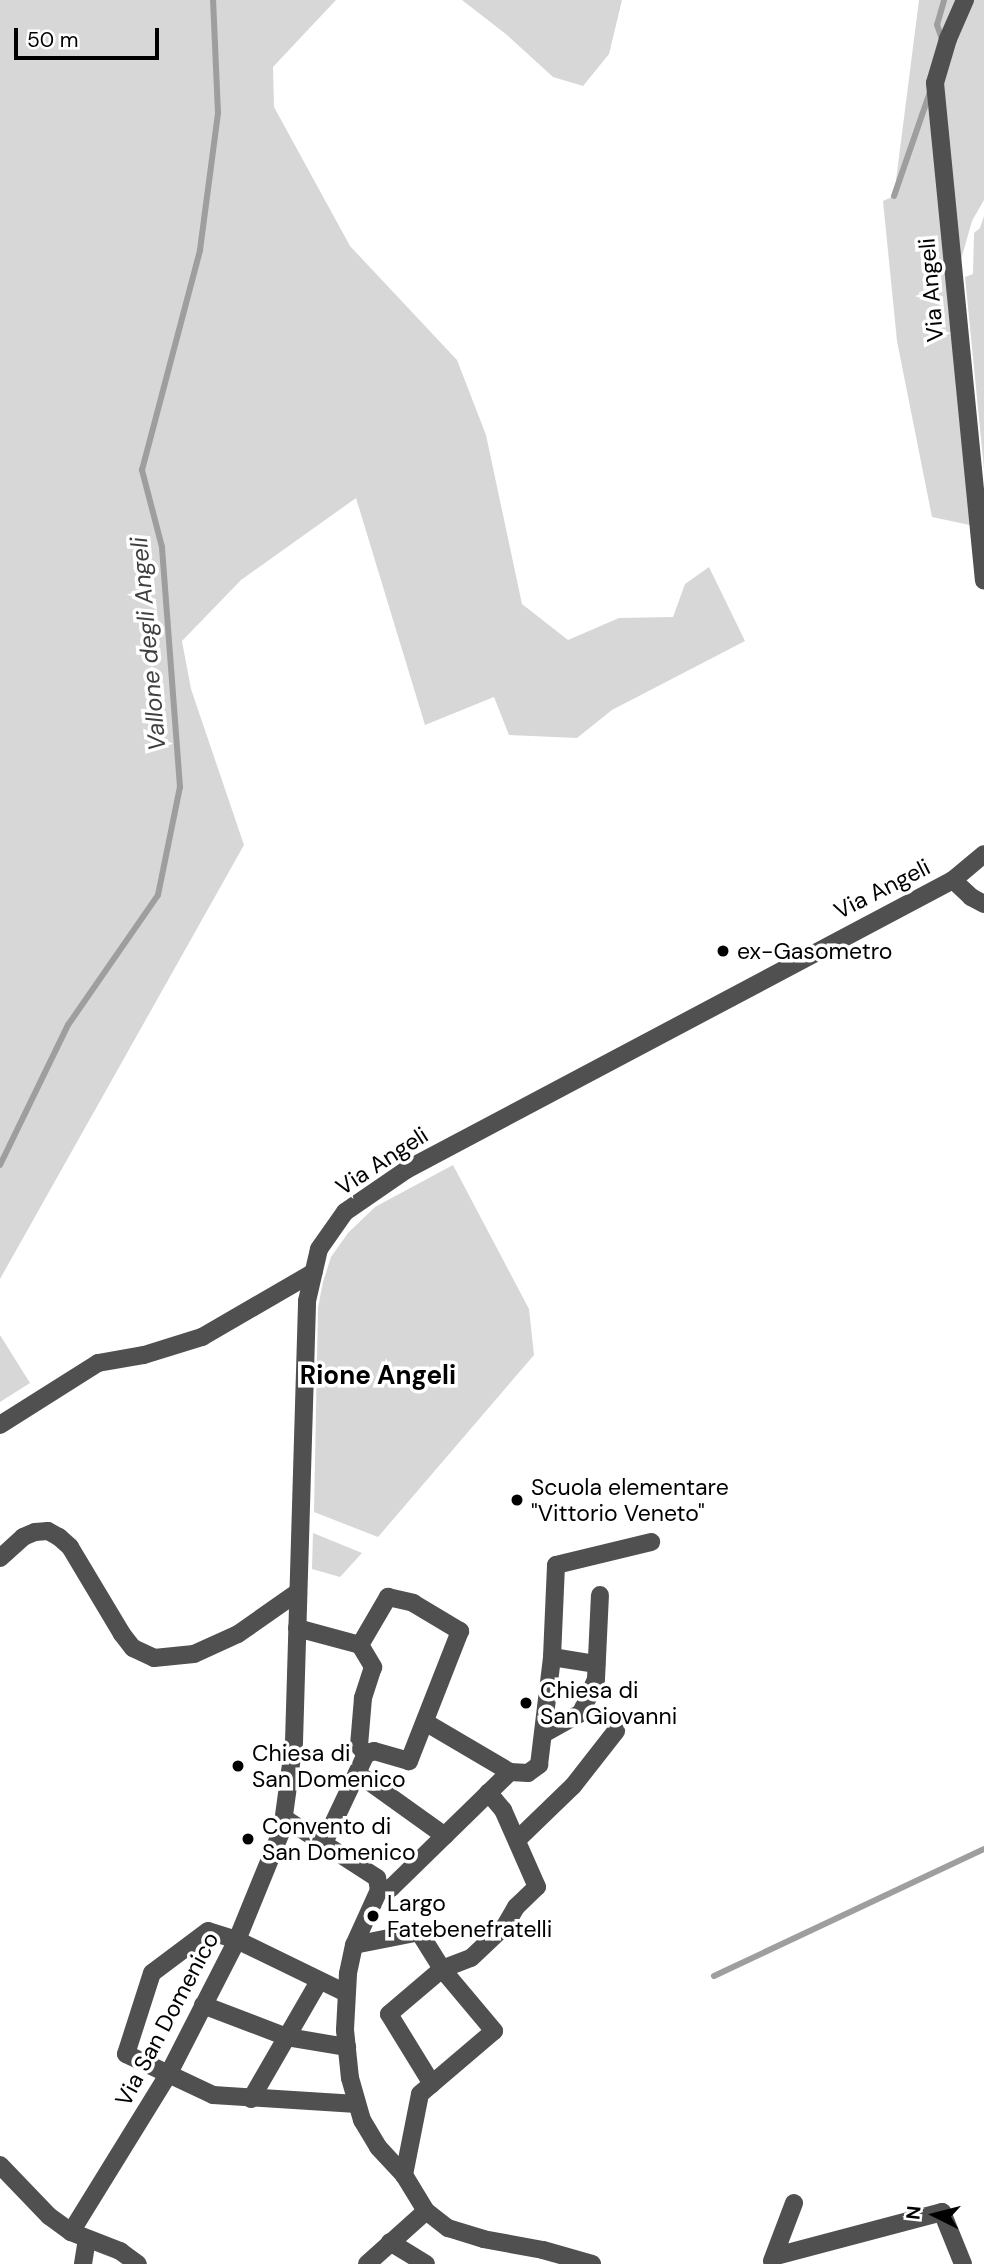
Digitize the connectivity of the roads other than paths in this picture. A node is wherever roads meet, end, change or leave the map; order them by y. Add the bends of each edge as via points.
1 (965, 0) edge
2 (984, 581) edge
3 (984, 854) edge
4 (953, 880) junction
5 (984, 904) edge
6 (314, 1272) junction
7 (0, 1424) edge
8 (651, 1542) dead end
9 (0, 1558) edge
10 (298, 1592) junction
11 (600, 1595) dead end
12 (297, 1628) junction
13 (360, 1645) junction
14 (552, 1657) junction
15 (596, 1664) junction
16 (425, 1722) junction
17 (616, 1731) dead end
18 (543, 1734) junction
19 (366, 1754) junction
20 (510, 1772) junction
21 (357, 1773) junction
22 (488, 1792) junction
23 (284, 1818) junction
24 (445, 1836) junction
25 (517, 1840) junction
26 (324, 1843) junction
27 (385, 1889) junction
28 (237, 1940) junction
29 (354, 1945) junction
30 (442, 1969) junction
31 (319, 1981) junction
32 (346, 1993) junction
33 (203, 2005) junction
34 (287, 2037) junction
35 (347, 2047) junction
36 (168, 2075) junction
37 (432, 2084) junction
38 (251, 2099) junction
39 (357, 2104) junction
40 (0, 2165) edge
41 (404, 2175) junction
42 (794, 2203) dead end
43 (426, 2211) junction
44 (79, 2236) junction
45 (390, 2242) junction
46 (773, 2260) edge
47 (83, 2264) edge
48 (138, 2264) edge
49 (367, 2264) edge
50 (426, 2264) edge
51 (592, 2264) edge
52 (963, 2264) edge

1 - 2 street, Via Angeli via 935,83
3 - 4 street, Via Angeli
4 - 5 street
4 - 6 street, Via Angeli via 406,1170 345,1212 319,1249
6 - 7 street via 202,1337 98,1363
6 - 10 street, Via Angeli via 307,1314
8 - 14 street via 556,1564
9 - 10 street via 35,1532 59,1536 122,1634 133,1648 154,1658 194,1654 238,1634
10 - 12 street, Via Angeli
11 - 15 street
12 - 13 street
12 - 23 street, Via Angeli via 294,1742
13 - 16 street via 388,1597 413,1603 460,1631
13 - 19 street via 373,1667 359,1746
14 - 15 street
14 - 18 street
15 - 18 street via 596,1679 581,1713
16 - 19 street via 409,1760 374,1751
16 - 20 street
17 - 25 street via 573,1786
18 - 20 street via 539,1765 528,1773
19 - 21 street
20 - 22 street
21 - 24 street
21 - 26 street
22 - 24 street
22 - 25 street via 503,1810
23 - 26 street
23 - 28 street, Via San Domenico
24 - 27 street
25 - 30 street via 537,1887 471,1958
26 - 27 street via 377,1878
27 - 29 street
28 - 31 street
28 - 33 street, Via San Domenico
28 - 36 street via 208,1931 152,1973 126,2054
29 - 30 street via 419,1932
29 - 32 street
30 - 37 street via 389,2014
30 - 37 street via 494,2031
31 - 32 street
31 - 34 street
32 - 35 street
33 - 34 street
33 - 36 street, Via San Domenico
34 - 35 street
34 - 38 street
35 - 39 street
36 - 38 street via 213,2095
36 - 44 street, Via San Domenico
37 - 41 street via 420,2094
38 - 39 street
39 - 41 street via 378,2147
40 - 44 street via 48,2216
41 - 43 street
42 - 46 street
43 - 45 street
43 - 51 street via 460,2232
44 - 47 street
44 - 48 street via 120,2251
45 - 49 street
45 - 50 street
46 - 52 street via 942,2213

